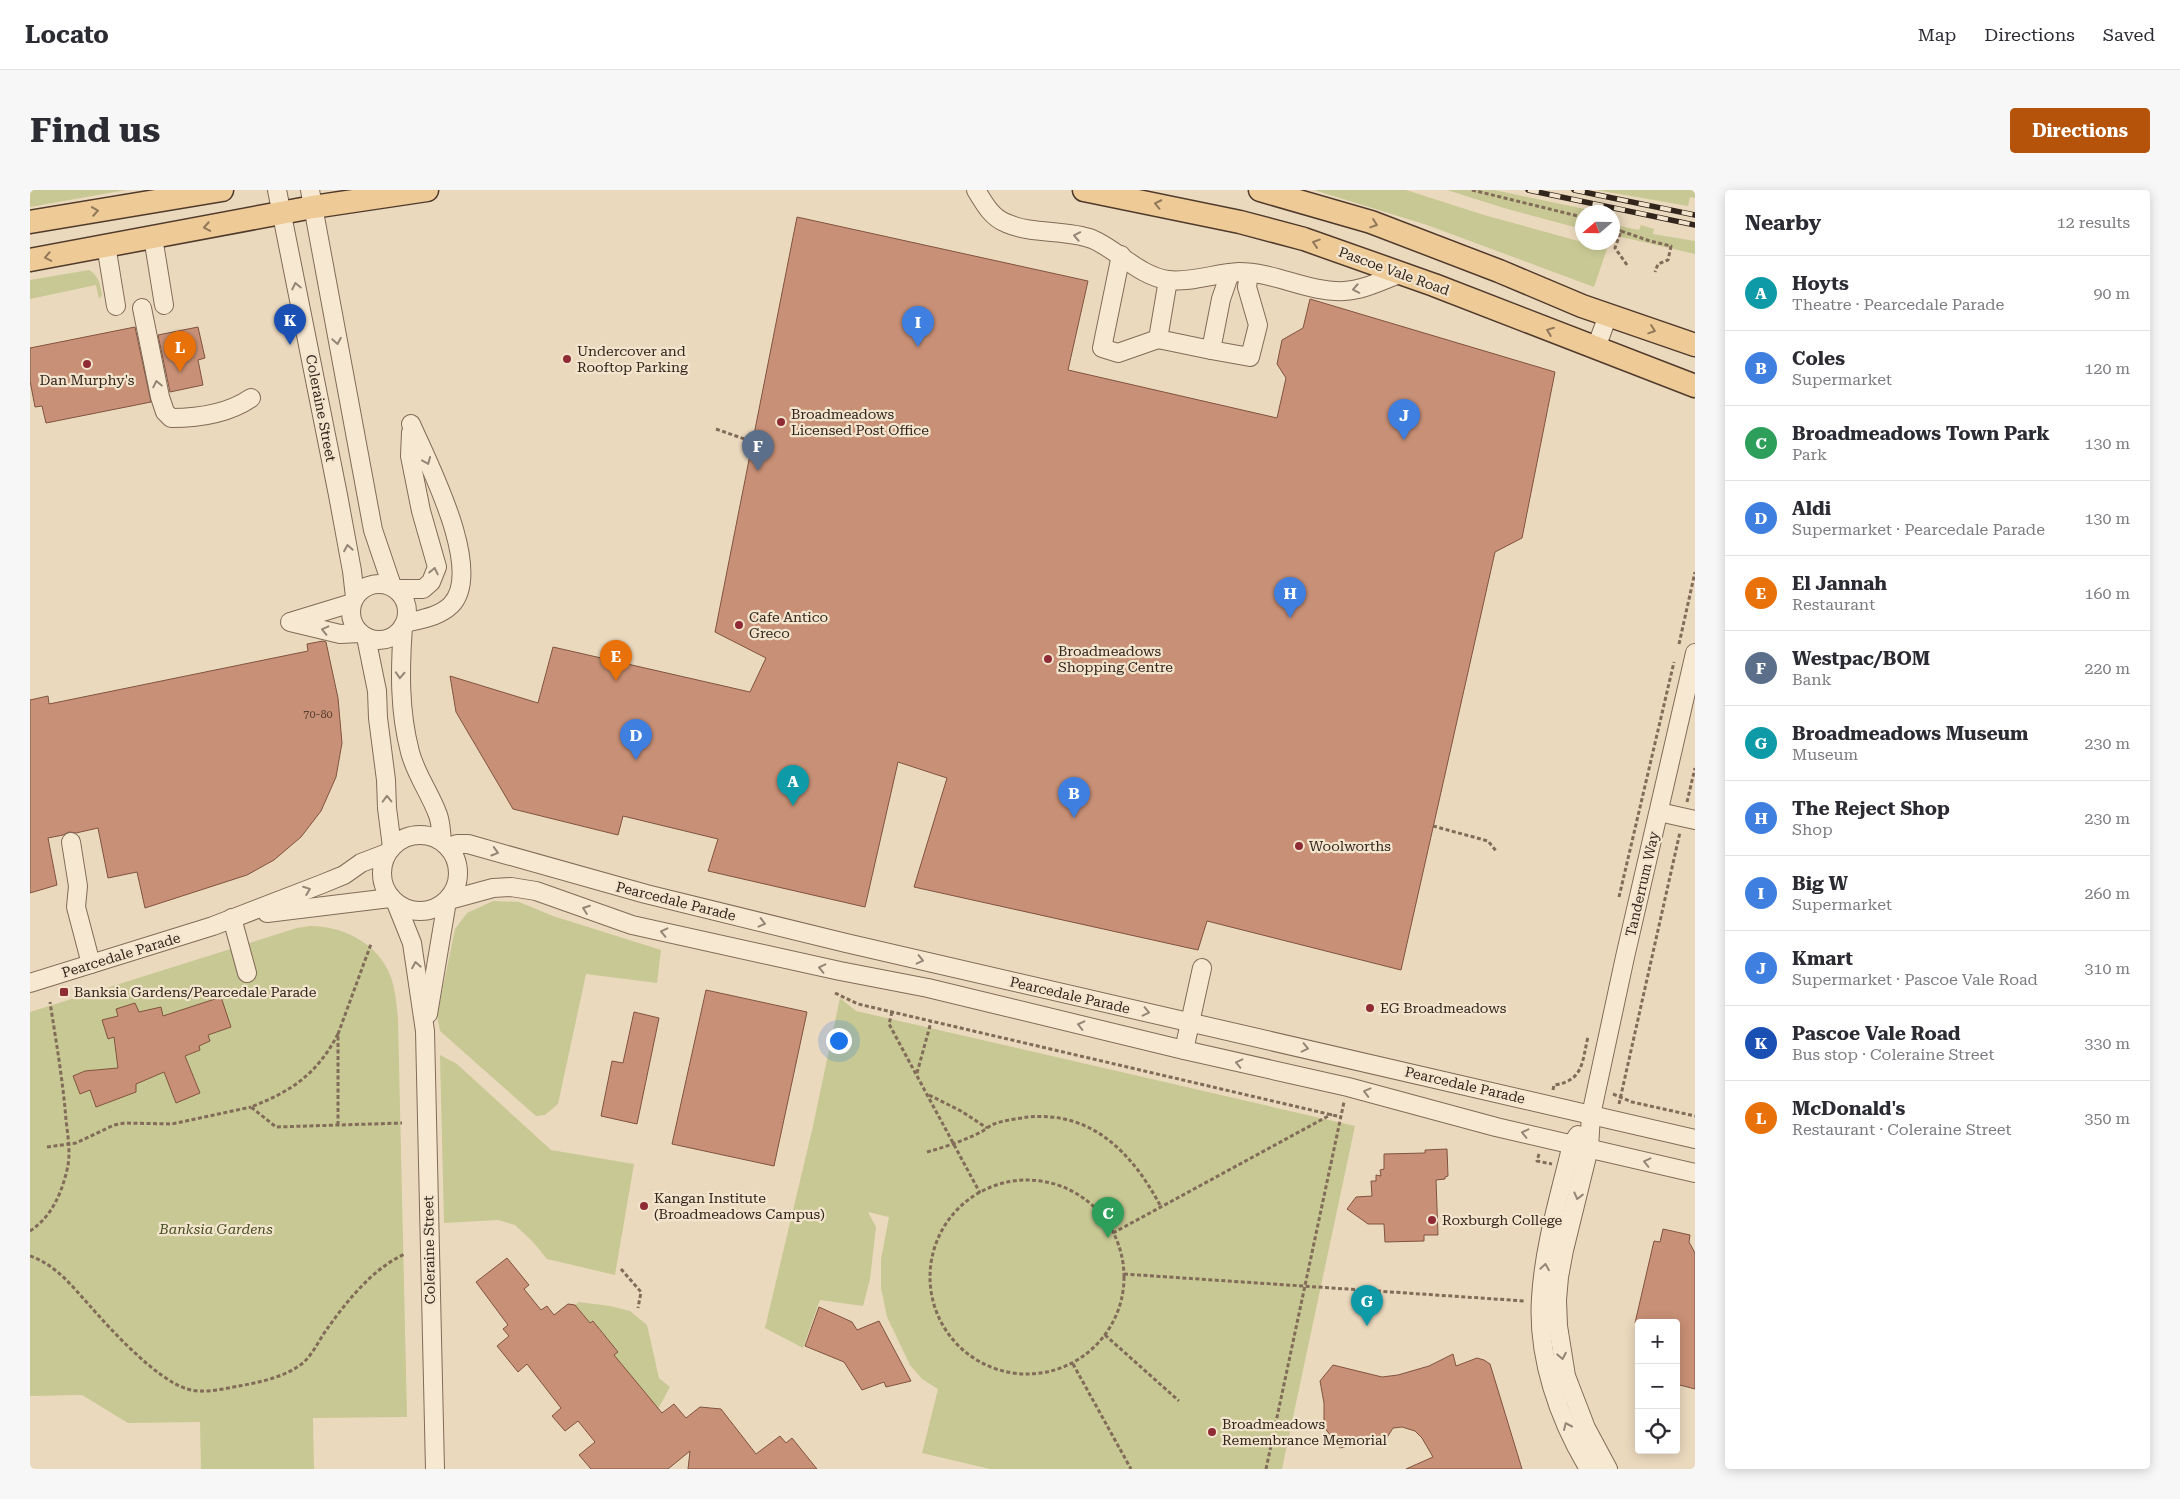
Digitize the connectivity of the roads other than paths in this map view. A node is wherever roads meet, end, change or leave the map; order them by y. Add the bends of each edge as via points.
1 (222, 190) edge
2 (277, 190) edge
3 (427, 190) edge
4 (976, 190) edge
5 (1084, 190) edge
6 (1260, 190) edge
7 (311, 198) edge
8 (282, 214) junction
9 (30, 222) edge
10 (153, 237) junction
11 (106, 245) junction
12 (1122, 255) junction
13 (30, 260) edge
14 (1230, 273) junction
15 (1249, 273) junction
16 (1402, 273) junction
17 (1168, 280) junction
18 (164, 305) dead end
19 (116, 306) dead end
20 (142, 308) dead end
21 (1608, 315) junction
22 (1158, 339) junction
23 (1695, 345) edge
24 (1596, 348) junction
25 (1210, 350) junction
26 (1695, 386) edge
27 (251, 398) dead end
28 (394, 588) junction
29 (353, 600) junction
30 (404, 625) junction
31 (363, 635) junction
32 (1695, 653) edge
33 (1658, 812) junction
34 (1689, 818) edge
35 (71, 842) dead end
36 (445, 844) junction
37 (389, 850) junction
38 (393, 901) junction
39 (448, 901) junction
40 (232, 920) junction
41 (91, 964) junction
42 (1202, 968) dead end
43 (247, 973) dead end
44 (30, 983) edge
45 (1191, 1022) junction
46 (426, 1031) junction
47 (1184, 1050) junction
48 (1591, 1115) junction
49 (1695, 1140) edge
50 (1572, 1144) junction
51 (1590, 1148) junction
52 (1695, 1173) edge
53 (435, 1469) edge
54 (1589, 1469) edge
55 (1608, 1469) edge

9 -> 1 main road
2 - 8 street, Coleraine Street
3 - 7 main road
12 -> 4 street via 1089,238 1006,223 990,212
16 -> 5 main road, Pascoe Vale Road via 1304,239 1240,222
6 -> 21 main road via 1371,222
7 - 8 main road
7 -> 28 street, Coleraine Street via 373,530
8 -> 10 main road
29 -> 8 street, Coleraine Street via 352,571
10 - 11 main road
10 - 18 street
11 -> 13 main road
11 - 19 street
12 - 17 street via 1138,269
12 - 22 street via 1102,348 1118,352
14 - 15 street
14 - 17 street
14 - 25 street
16 -> 15 street via 1343,291
15 - 25 street via 1247,287 1258,325 1250,357
24 -> 16 main road, Pascoe Vale Road
17 - 22 street
27 -> 20 street via 237,408 171,418 165,412
21 -> 23 main road
21 - 24 street
22 - 25 street
24 - 26 main road, Pascoe Vale Road
28 - 29 street via 384,584 367,586
28 - 30 street via 405,601 407,616
28 -> 30 street via 422,589 431,582 437,567 410,456 411,424 449,513 462,578 457,598 449,606 431,617
29 - 31 street via 352,620
31 -> 29 street via 340,634 290,622
30 - 31 street via 391,638 374,640
30 -> 36 street via 400,683 410,753 421,783 439,816
37 -> 31 street via 377,691
32 - 33 street, Tanderrum Way
33 - 34 street
33 - 48 street, Tanderrum Way
35 - 41 street via 78,886 76,907
36 - 37 street via 429,836 416,835 403,839
36 - 39 street via 458,865 459,875
36 -> 45 street, Pearcedale Parade via 468,844 646,894
37 - 38 street via 382,864 382,876 384,888
40 -> 37 street, Pearcedale Parade via 344,875
38 - 39 street via 408,910 422,912
38 - 40 street, Pearcedale Parade via 278,910
46 -> 38 street, Coleraine Street via 412,943
39 - 46 street, Coleraine Street
47 -> 39 street, Pearcedale Parade via 921,986 840,972 632,925 536,891 493,888
40 - 41 street, Pearcedale Parade
40 - 43 street
41 - 44 street, Pearcedale Parade
42 - 45 street
45 - 47 street
45 -> 48 street, Pearcedale Parade
46 - 53 street, Coleraine Street
50 -> 47 street, Pearcedale Parade via 1348,1087
48 - 49 street, Pearcedale Parade
48 - 50 street, Tanderrum Way
48 - 51 street, Tanderrum Way
50 - 51 street, Pearcedale Parade
54 -> 50 street, Tanderrum Way via 1560,1411 1542,1328 1543,1275
52 -> 51 street, Pearcedale Parade
51 -> 55 street, Tanderrum Way via 1564,1250 1557,1300 1558,1326 1566,1376 1576,1405

